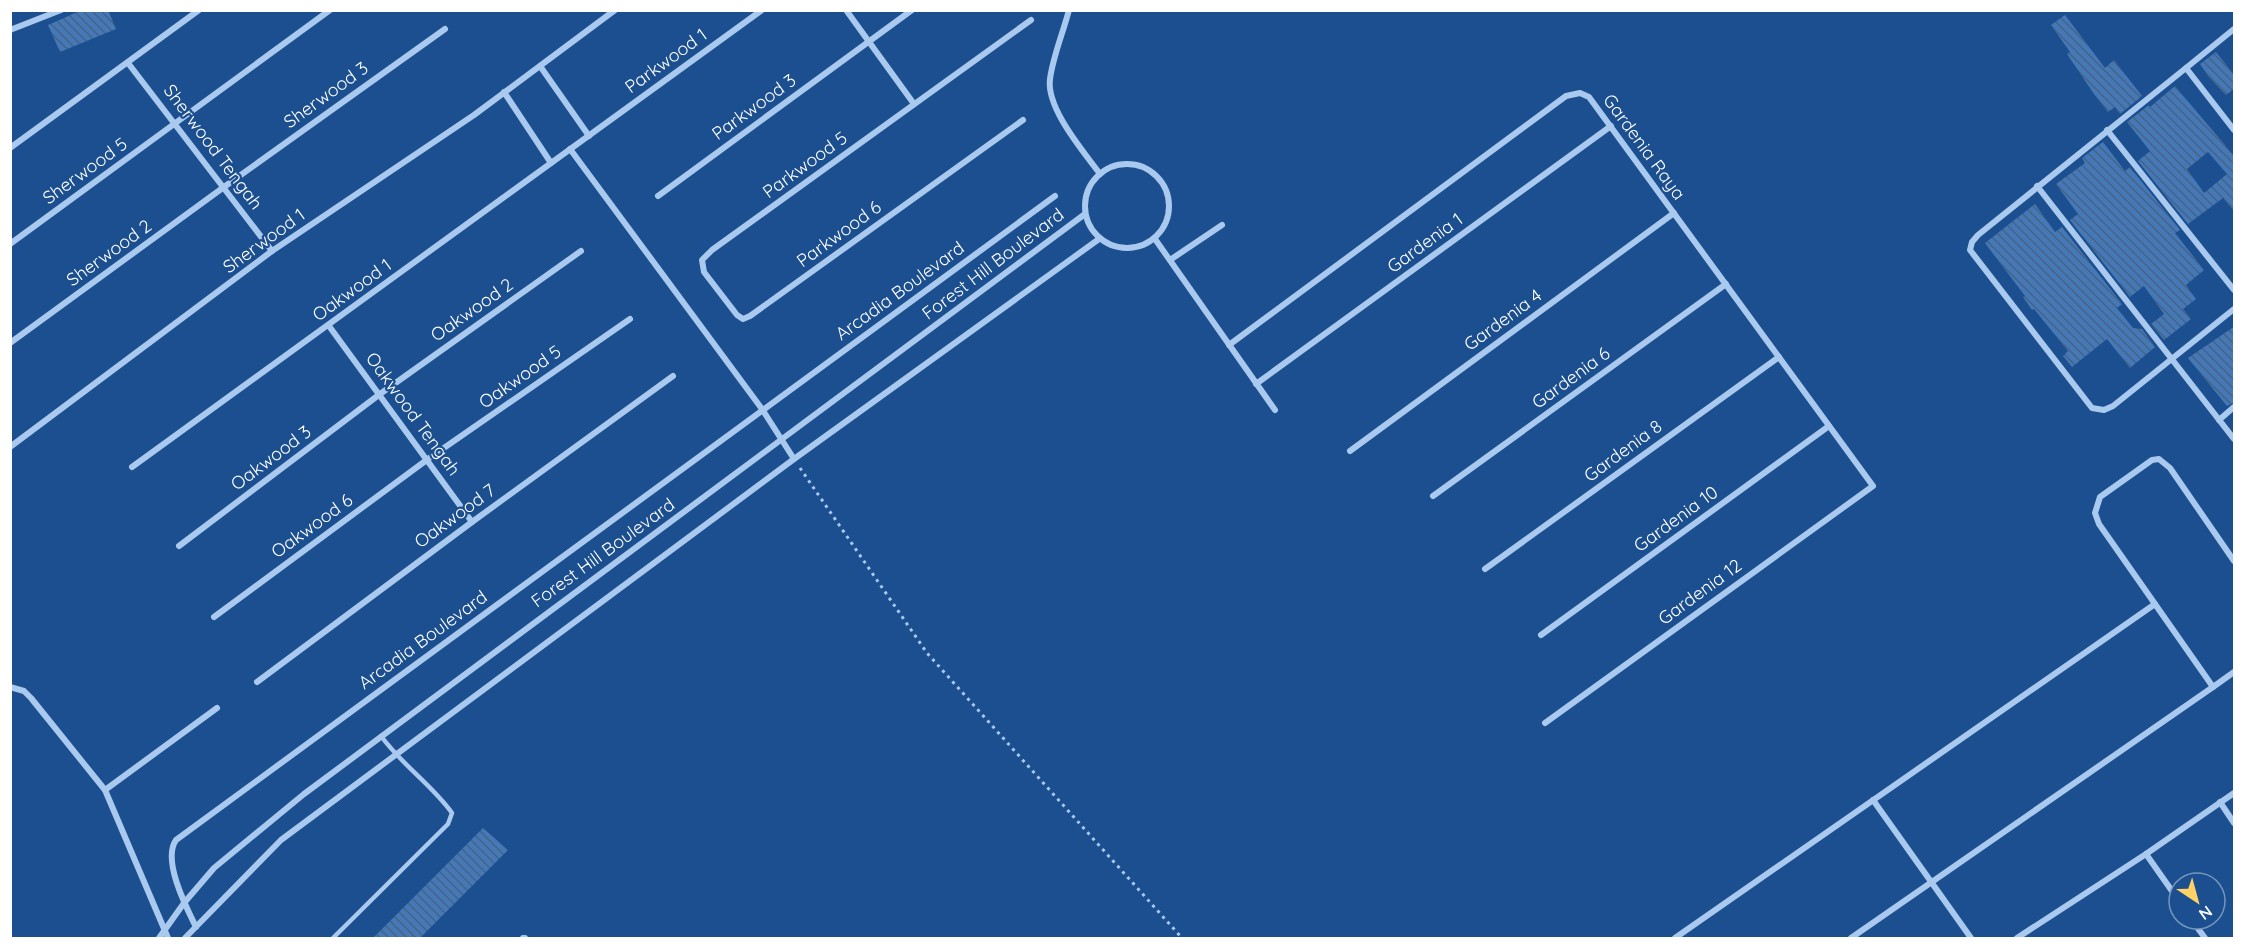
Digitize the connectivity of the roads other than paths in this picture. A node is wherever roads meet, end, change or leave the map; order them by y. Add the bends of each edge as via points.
1 (61, 10) edge
2 (200, 10) edge
3 (330, 10) edge
4 (615, 10) edge
5 (762, 10) edge
6 (846, 10) edge
7 (912, 10) edge
8 (1069, 10) edge
9 (1031, 20) dead end
10 (445, 29) dead end
11 (2235, 29) edge
12 (10, 30) edge
13 (868, 42) junction
14 (128, 63) junction
15 (540, 66) junction
16 (2186, 68) junction
17 (504, 92) junction
18 (914, 104) junction
19 (1023, 120) dead end
20 (176, 123) junction
21 (1611, 126) junction
22 (2108, 130) junction
23 (2235, 130) edge
24 (589, 136) junction
25 (10, 148) edge
26 (570, 149) junction
27 (551, 163) junction
28 (1100, 174) junction
29 (2037, 186) junction
30 (224, 187) junction
31 (658, 195) dead end
32 (1055, 196) dead end
33 (1674, 213) junction
34 (1085, 214) junction
35 (1222, 225) dead end
36 (1155, 239) junction
37 (1099, 240) junction
38 (10, 244) edge
39 (712, 250) joint
40 (272, 251) junction
41 (581, 251) dead end
42 (1170, 260) junction
43 (1726, 284) junction
44 (2235, 290) edge
45 (2235, 309) edge
46 (630, 319) dead end
47 (329, 326) junction
48 (10, 343) edge
49 (1229, 345) junction
50 (1779, 357) junction
51 (2172, 359) junction
52 (673, 376) dead end
53 (1256, 384) junction
54 (381, 394) junction
55 (2235, 407) edge
56 (762, 409) junction
57 (1275, 411) dead end
58 (2219, 420) junction
59 (1829, 426) junction
60 (2235, 439) edge
61 (781, 440) junction
62 (10, 447) edge
63 (1350, 451) dead end
64 (428, 459) junction
65 (794, 459) junction
66 (132, 467) dead end
67 (1873, 486) joint
68 (1432, 496) dead end
69 (472, 522) junction
70 (179, 546) dead end
71 (2235, 561) edge
72 (1485, 569) dead end
73 (2154, 604) junction
74 (214, 617) dead end
75 (1541, 636) dead end
76 (2235, 672) edge
77 (257, 682) dead end
78 (10, 687) edge
79 (2212, 687) junction
80 (217, 708) dead end
81 (1545, 723) dead end
82 (381, 736) junction
83 (395, 755) junction
84 (105, 790) junction
85 (2235, 793) edge
86 (1873, 800) junction
87 (2220, 802) junction
88 (2235, 823) edge
89 (2146, 854) junction
90 (1931, 882) junction
91 (2167, 884) edge
92 (184, 903) junction
93 (196, 927) junction
94 (164, 930) junction
95 (159, 939) edge
96 (168, 939) edge
97 (185, 939) edge
98 (333, 939) edge
99 (1675, 939) edge
100 (1851, 939) edge
101 (1971, 939) edge
102 (2018, 939) edge

1 - 12 street
2 - 14 street
3 - 20 street, Sherwood 5
4 - 15 street, Sherwood 1
5 - 24 street, Parkwood 1
6 - 13 street
7 - 13 street, Parkwood 3
8 - 28 street via 1049,81 1053,101 1065,124
9 - 18 street, Parkwood 5
10 - 30 street, Sherwood 3
11 - 16 street
13 - 18 street
13 - 31 street, Parkwood 3
14 - 20 street, Sherwood Tengah
14 - 25 street
15 - 17 street, Sherwood 1
15 - 24 street
16 - 22 street
16 - 23 street
17 - 27 street
17 - 40 street, Sherwood 1
18 - 39 street, Parkwood 5
19 - 39 street, Parkwood 6 via 743,319 704,272 702,260
20 - 30 street, Sherwood Tengah
20 - 38 street, Sherwood 5
21 - 33 street, Gardenia Raya
21 - 49 street, Gardenia Raya via 1589,97 1580,93 1566,96
21 - 53 street, Gardenia 1
22 - 29 street
22 - 44 street
24 - 26 street, Oakwood 1
26 - 27 street, Oakwood 1
26 - 56 street
27 - 47 street, Oakwood 1
28 - 34 street via 1090,185
28 - 36 street via 1113,166 1142,166 1165,185 1169,214
29 - 51 street
29 - 51 street via 1978,235 1970,250 2092,408 2104,410 2113,406
30 - 40 street, Sherwood Tengah
30 - 48 street, Sherwood 2
32 - 56 street, Arcadia Boulevard
33 - 43 street, Gardenia Raya
33 - 63 street, Gardenia 4
34 - 37 street
34 - 61 street, Forest Hill Boulevard
35 - 42 street
36 - 37 street via 1142,247 1127,249
36 - 42 street
37 - 65 street, Forest Hill Boulevard
40 - 62 street, Sherwood 1
41 - 54 street, Oakwood 2
42 - 49 street
43 - 50 street, Gardenia Raya
43 - 68 street, Gardenia 6
45 - 51 street
46 - 64 street, Oakwood 5
47 - 54 street, Oakwood Tengah
47 - 66 street, Oakwood 1
49 - 53 street
50 - 59 street, Gardenia Raya
50 - 72 street, Gardenia 8
51 - 58 street
52 - 69 street, Oakwood 7
53 - 57 street
54 - 64 street, Oakwood Tengah
54 - 70 street, Oakwood 3
55 - 58 street
56 - 61 street
56 - 92 street, Arcadia Boulevard via 176,840 171,851
58 - 60 street
59 - 67 street, Gardenia Raya
59 - 75 street, Gardenia 10
61 - 65 street
61 - 82 street, Forest Hill Boulevard
64 - 69 street, Oakwood Tengah
64 - 74 street, Oakwood 6
65 - 83 street, Forest Hill Boulevard
67 - 81 street, Gardenia 12
69 - 77 street, Oakwood 7
71 - 73 street via 2170,468 2159,459 2152,460 2100,497 2095,513
73 - 79 street
73 - 86 street
76 - 79 street
78 - 84 street via 31,698
79 - 90 street
80 - 84 street
82 - 83 lane
82 - 92 street, Forest Hill Boulevard via 214,868
83 - 93 street, Forest Hill Boulevard via 281,840
83 - 98 lane via 452,813 448,824
84 - 94 street
85 - 87 street
86 - 90 street
86 - 99 street
87 - 88 street
87 - 89 street
89 - 91 street
89 - 102 street
90 - 100 street
90 - 101 street
92 - 93 street, Arcadia Boulevard
92 - 94 street, Forest Hill Boulevard
93 - 97 street, Forest Hill Boulevard
94 - 95 street, Forest Hill Boulevard
94 - 96 street

